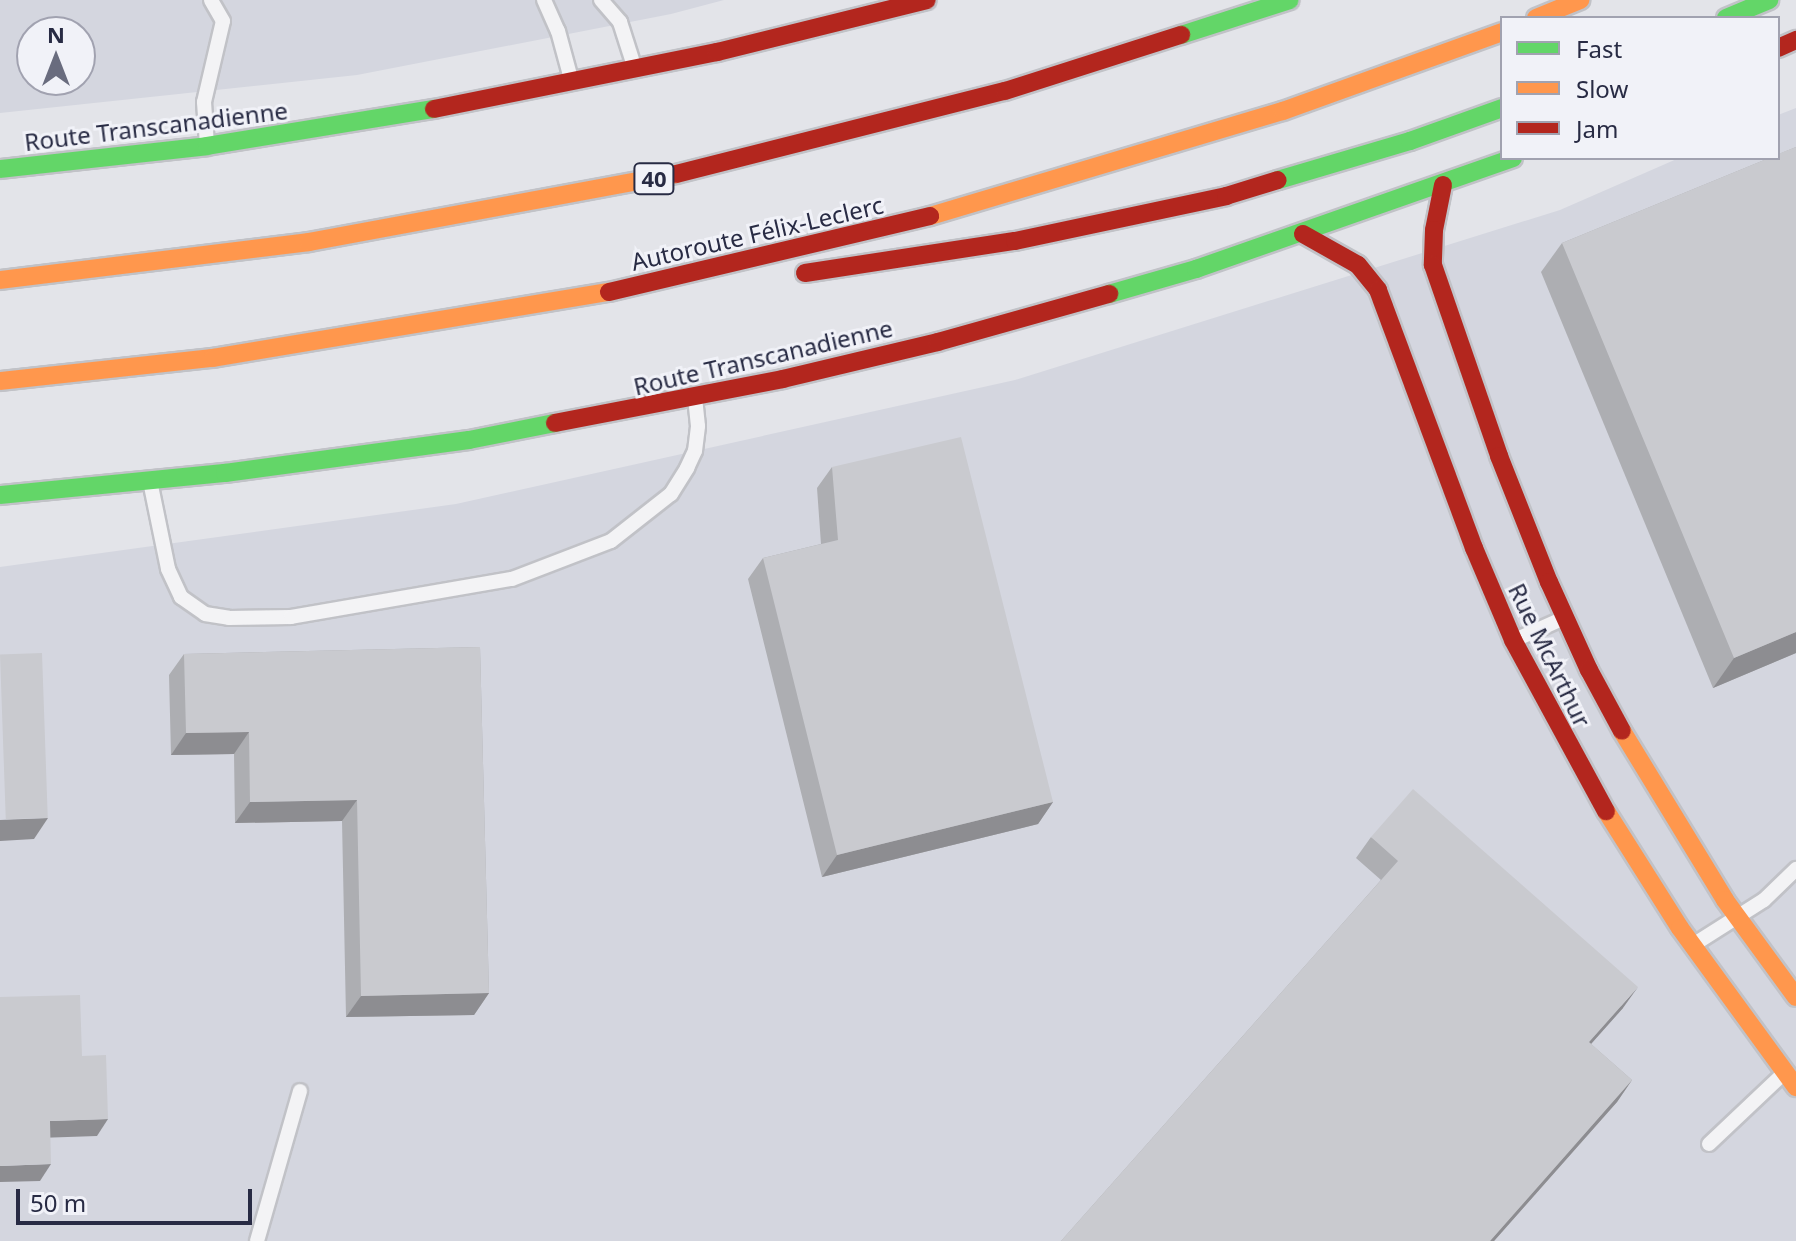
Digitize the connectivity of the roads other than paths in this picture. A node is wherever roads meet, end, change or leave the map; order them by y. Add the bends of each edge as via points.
1 (211, 0) edge
2 (544, 0) edge
3 (624, 0) edge
4 (927, 0) edge
5 (1290, 0) edge
6 (1580, 0) edge
7 (1769, 0) edge
8 (607, 5) edge
9 (1541, 16) edge
10 (1731, 16) edge
11 (1500, 33) edge
12 (635, 71) junction
13 (572, 84) junction
14 (1500, 109) edge
15 (207, 146) junction
16 (1508, 160) edge
17 (1, 164) edge
18 (1443, 185) junction
19 (1303, 234) junction
20 (783, 275) dead end
21 (0, 280) edge
22 (740, 280) dead end
23 (596, 295) junction
24 (0, 381) edge
25 (695, 398) junction
26 (150, 481) junction
27 (0, 495) edge
28 (1564, 618) junction
29 (1513, 640) junction
30 (1796, 869) edge
31 (1737, 917) junction
32 (1693, 945) junction
33 (1796, 997) edge
34 (1790, 1080) edge
35 (300, 1091) dead end
36 (1709, 1144) dead end
37 (257, 1241) edge

1 - 15 lane via 223,21 204,102
2 - 13 lane
3 - 8 lane
4 - 12 main road, Route Transcanadienne
5 - 21 main road, 40 via 1005,91 663,177 309,242
6 - 9 main road
7 - 10 main road
8 - 12 lane via 627,36
11 - 23 main road, Autoroute Félix-Leclerc via 1283,111 1044,184 835,240
12 - 13 main road, Route Transcanadienne
13 - 15 main road, Route Transcanadienne
14 - 20 main road via 1211,199 1015,241
15 - 17 main road, Route Transcanadienne
16 - 18 main road, Route Transcanadienne
18 - 19 main road, Route Transcanadienne
18 - 28 main road, Rue McArthur via 1431,256 1442,299
19 - 25 main road, Route Transcanadienne via 938,342
19 - 29 main road, Rue McArthur via 1358,265 1378,290
22 - 23 main road
23 - 24 main road, Autoroute Félix-Leclerc via 289,347
25 - 26 main road, Route Transcanadienne via 469,440
25 - 26 lane via 698,426 687,468 671,494 611,541 512,579 291,617 205,614 181,597 168,569
26 - 27 main road, Route Transcanadienne
28 - 29 lane
28 - 31 main road, Rue McArthur via 1650,782
29 - 32 main road, Rue McArthur via 1592,789
30 - 31 lane via 1773,893
31 - 32 lane
31 - 33 main road, Rue McArthur
32 - 34 main road, Rue McArthur
34 - 36 lane
35 - 37 lane

